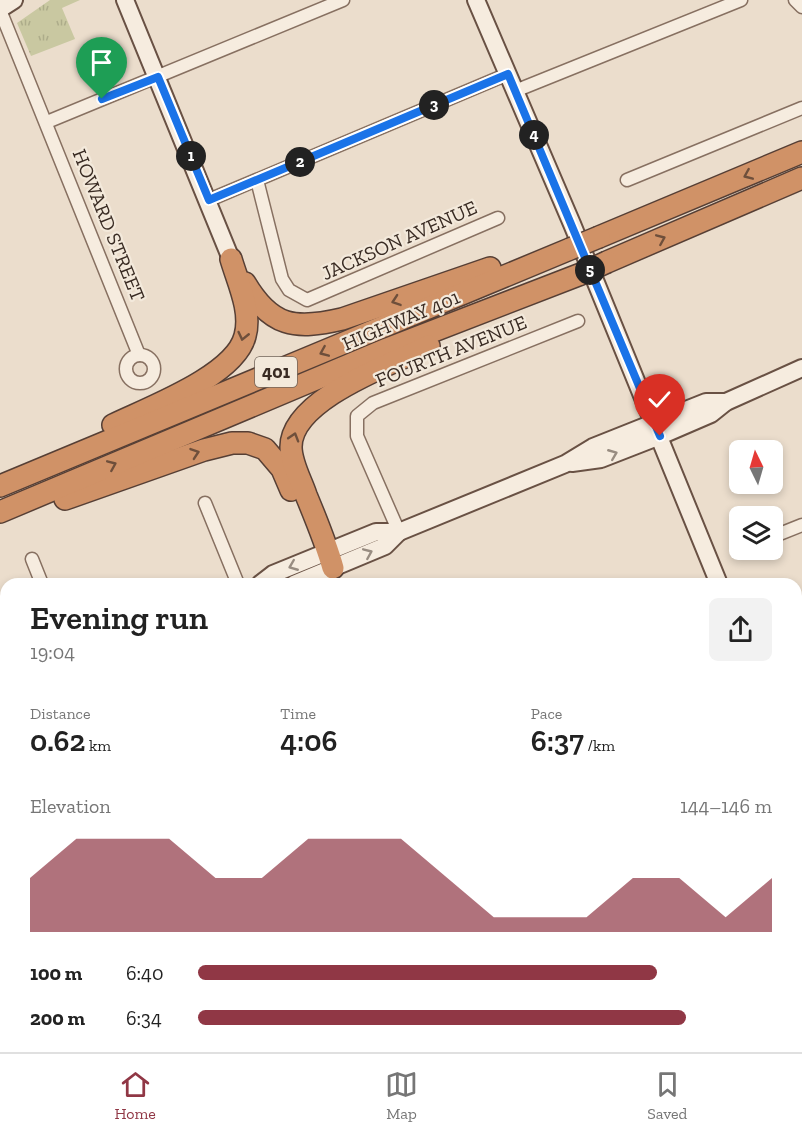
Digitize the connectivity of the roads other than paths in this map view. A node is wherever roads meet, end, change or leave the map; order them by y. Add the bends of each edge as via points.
1 (14, 0) edge
2 (125, 0) edge
3 (343, 0) edge
4 (476, 0) edge
5 (741, 0) edge
6 (795, 0) edge
7 (802, 7) edge
8 (0, 9) edge
9 (508, 74) junction
10 (158, 77) junction
11 (515, 91) junction
12 (802, 108) edge
13 (47, 122) junction
14 (802, 152) edge
15 (802, 178) edge
16 (257, 180) junction
17 (627, 180) dead end
18 (209, 200) junction
19 (498, 218) dead end
20 (561, 253) junction
21 (231, 259) junction
22 (546, 289) junction
23 (579, 321) dead end
24 (139, 355) dead end
25 (802, 368) edge
26 (657, 429) junction
27 (0, 486) edge
28 (205, 503) dead end
29 (0, 512) edge
30 (0, 517) edge
31 (802, 525) edge
32 (399, 532) junction
33 (783, 533) edge
34 (32, 559) dead end
35 (324, 562) junction
36 (40, 578) edge
37 (236, 578) edge
38 (268, 578) edge
39 (302, 578) edge
40 (717, 578) edge

1 - 8 main road
2 - 10 main road
3 - 10 street
4 - 9 main road
5 - 11 street
6 - 7 street
8 - 13 street, HOWARD STREET
9 - 11 main road
9 - 16 street
10 - 13 street
10 - 18 main road
11 - 26 main road
12 - 17 street
13 - 24 street, HOWARD STREET
14 -> 20 highway, HIGHWAY 401 / 401, bridge
22 -> 15 highway, HIGHWAY 401 / 401, bridge
16 - 18 street
16 - 19 street, JACKSON AVENUE via 282,279 289,290 307,300
18 - 21 main road
20 -> 21 highway via 500,264 342,319 297,325 258,305
20 -> 27 highway, HIGHWAY 401 / 401
21 -> 27 highway via 245,305 246,335 239,350 222,368
29 -> 22 highway, HIGHWAY 401 / 401 via 387,349
35 -> 22 highway via 290,446 298,423 310,408 335,392
23 - 32 street, FOURTH AVENUE via 373,403 357,416 357,436
25 - 26 main road via 726,402 706,402
26 - 32 main road via 593,447 565,464
26 - 40 main road
28 - 37 street
30 -> 35 highway via 204,450 248,443 265,449 282,469
31 - 33 street
32 - 35 main road via 376,532
34 - 36 street
35 -> 38 main road
35 - 39 main road

